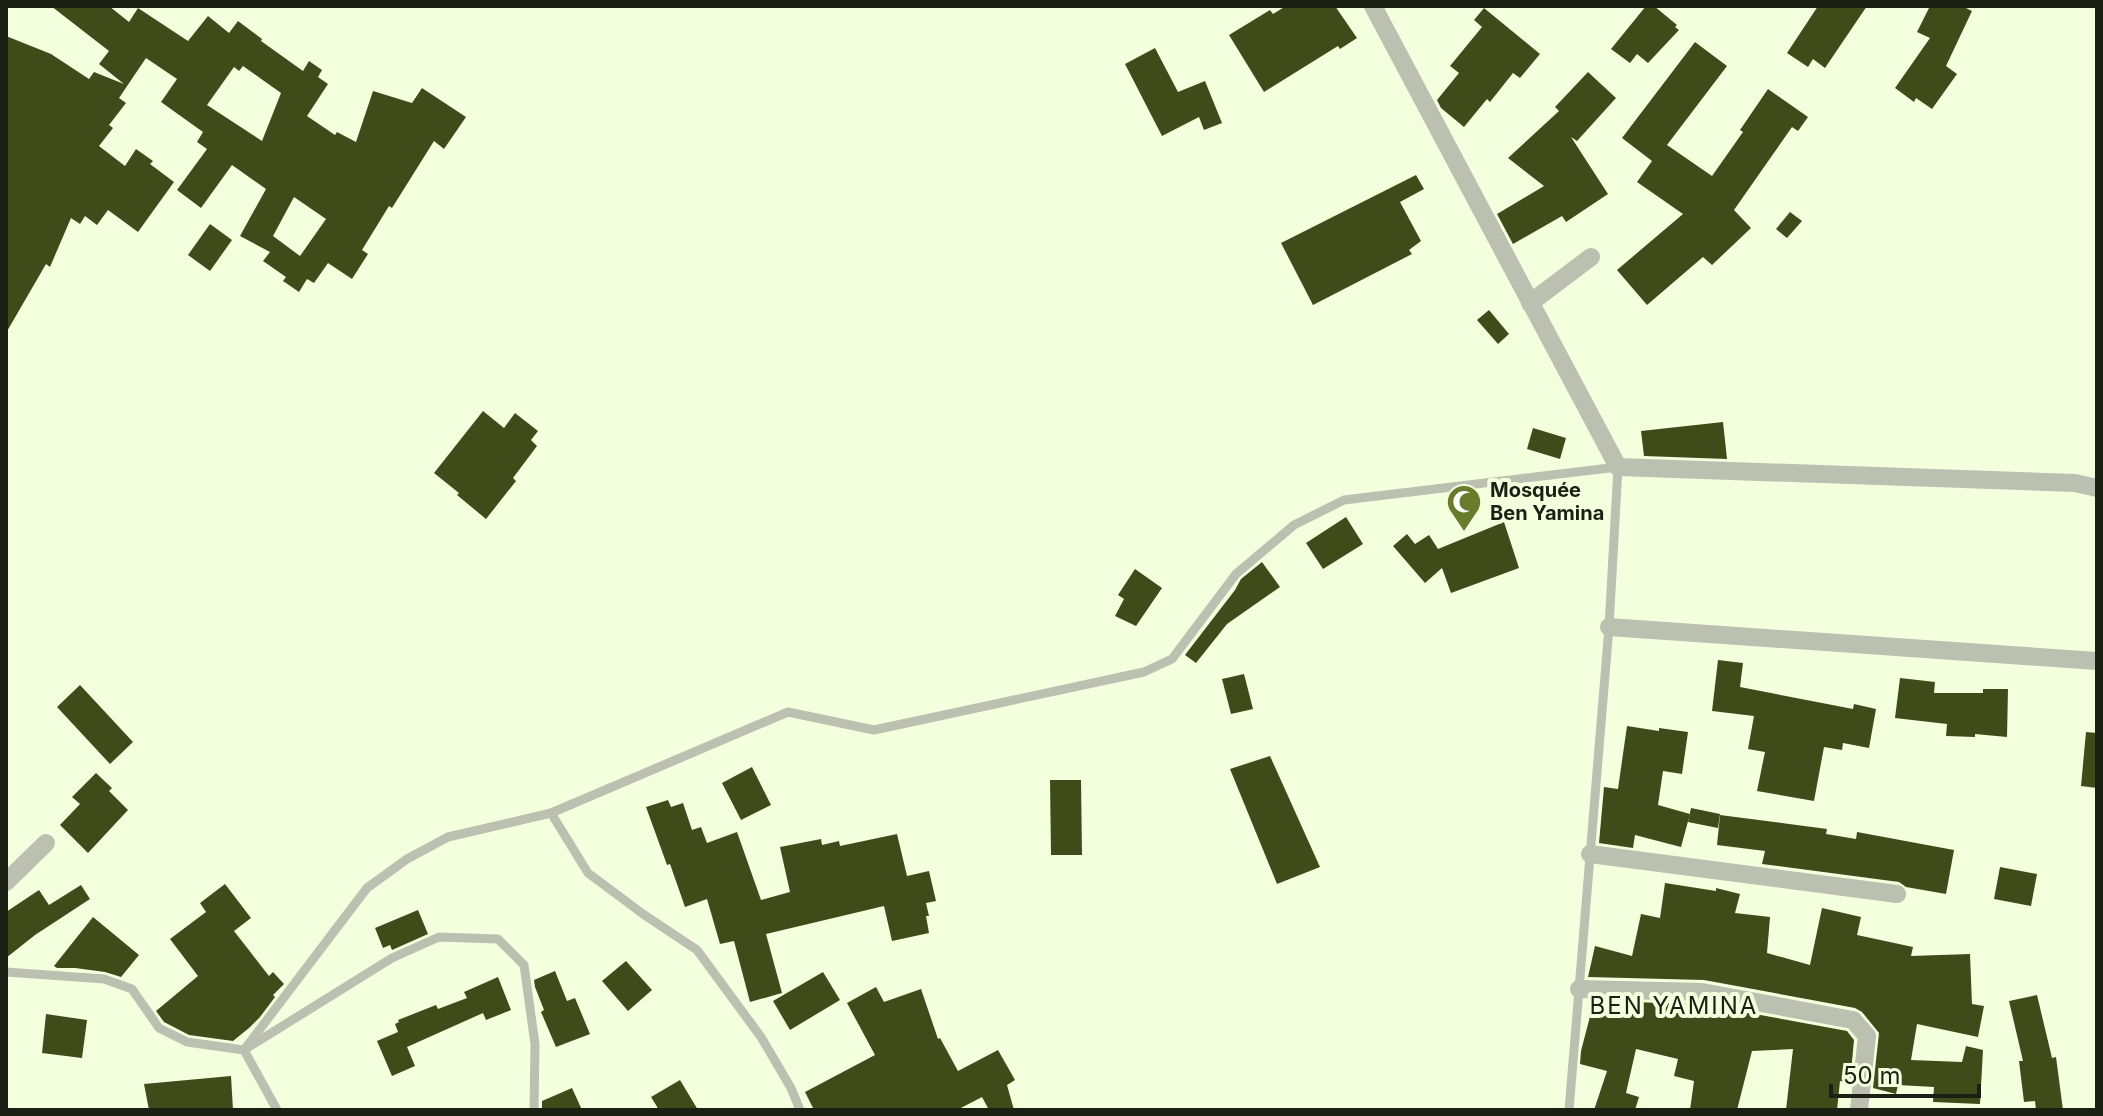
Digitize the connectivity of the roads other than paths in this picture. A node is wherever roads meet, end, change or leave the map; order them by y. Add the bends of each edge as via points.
1 (1373, 6) edge
2 (1591, 257) dead end
3 (1530, 303) junction
4 (1618, 467) junction
5 (2097, 488) edge
6 (1609, 627) junction
7 (2097, 661) edge
8 (551, 813) junction
9 (46, 843) dead end
10 (1590, 854) junction
11 (6, 882) edge
12 (1897, 894) dead end
13 (6, 972) edge
14 (1579, 989) junction
15 (244, 1050) junction
16 (277, 1110) edge
17 (534, 1110) edge
18 (800, 1110) edge
19 (1569, 1110) edge
20 (1859, 1110) edge

1 - 3 street
2 - 3 street
3 - 4 street
4 - 5 street via 2075,483
4 - 6 lane
4 - 8 lane via 1344,500 1294,525 1236,574 1172,659 1144,672 874,730 788,712
6 - 7 street
6 - 10 lane
8 - 15 lane via 448,837 367,888
8 - 18 lane via 588,873 697,950 761,1037
9 - 11 street
10 - 12 street
10 - 14 lane
13 - 15 lane via 104,979 132,989 159,1028 187,1042
14 - 19 lane
14 - 20 street via 1702,992 1853,1020 1867,1036
15 - 16 lane
15 - 17 lane via 404,952 439,937 498,939 524,965 535,1044

